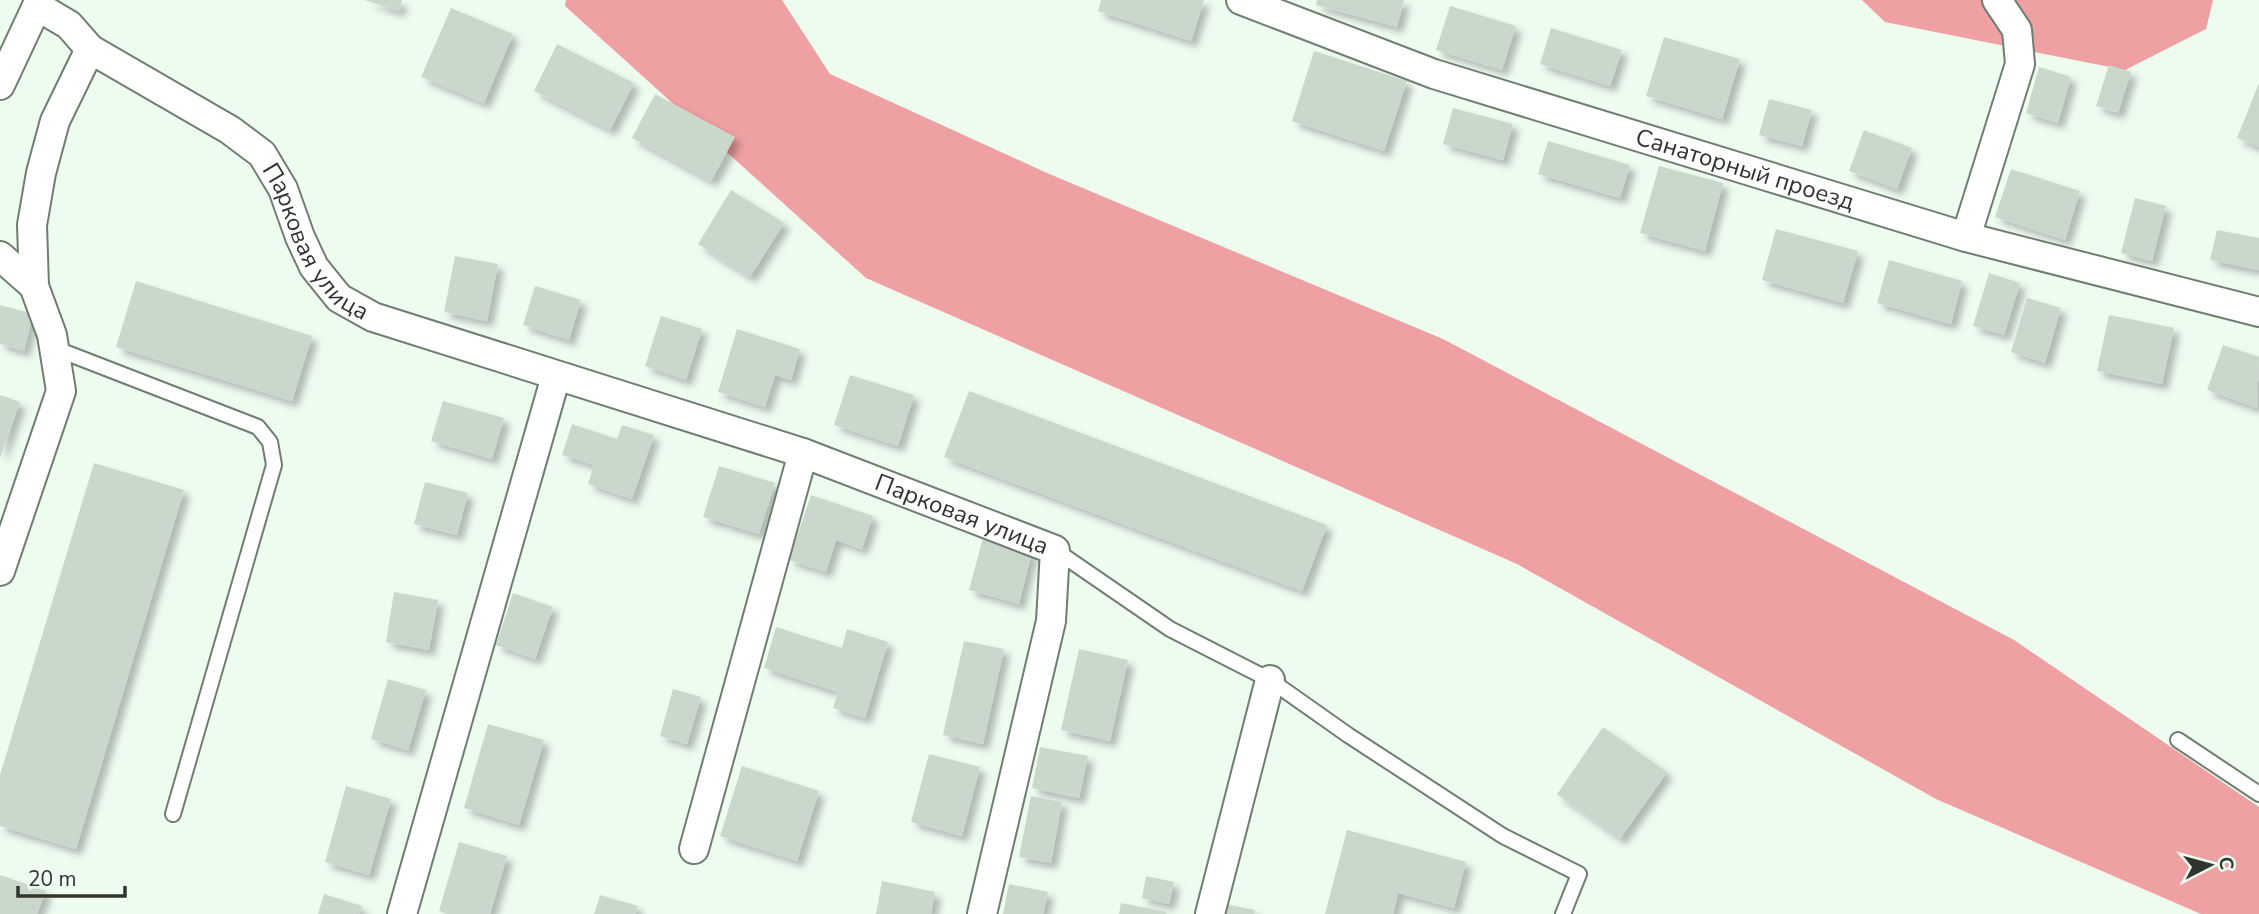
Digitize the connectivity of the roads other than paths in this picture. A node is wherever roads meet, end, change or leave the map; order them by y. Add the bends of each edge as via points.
1 (1241, 0) edge
2 (1997, 0) edge
3 (38, 3) edge
4 (90, 49) junction
5 (0, 85) edge
6 (1966, 237) junction
7 (0, 256) edge
8 (34, 286) junction
9 (2259, 312) edge
10 (54, 348) junction
11 (556, 376) junction
12 (803, 453) junction
13 (1055, 550) junction
14 (0, 571) edge
15 (1270, 680) junction
16 (2178, 740) dead end
17 (2259, 794) edge
18 (173, 814) dead end
19 (694, 849) dead end
20 (402, 914) edge
21 (982, 914) edge
22 (1210, 914) edge
23 (1563, 914) edge

1 - 6 street, Санаторный проезд via 1434,74
2 - 6 street via 2017,30 2020,64
3 - 4 street, Парковая улица via 69,25
3 - 5 street, Парковая улица
4 - 8 street via 55,121 41,173 32,225
4 - 11 street, Парковая улица via 262,153 283,188 314,267 339,298 373,317
6 - 9 street, Санаторный проезд
7 - 8 street
8 - 10 street
10 - 14 street via 61,391
10 - 18 lane via 258,427 270,442 274,466
11 - 12 street, Парковая улица
11 - 20 street
12 - 13 street, Парковая улица
12 - 19 street
13 - 15 lane via 1170,629
13 - 21 street, Парковая улица via 1051,621
15 - 22 street
15 - 23 lane via 1503,836 1579,874
16 - 17 lane

